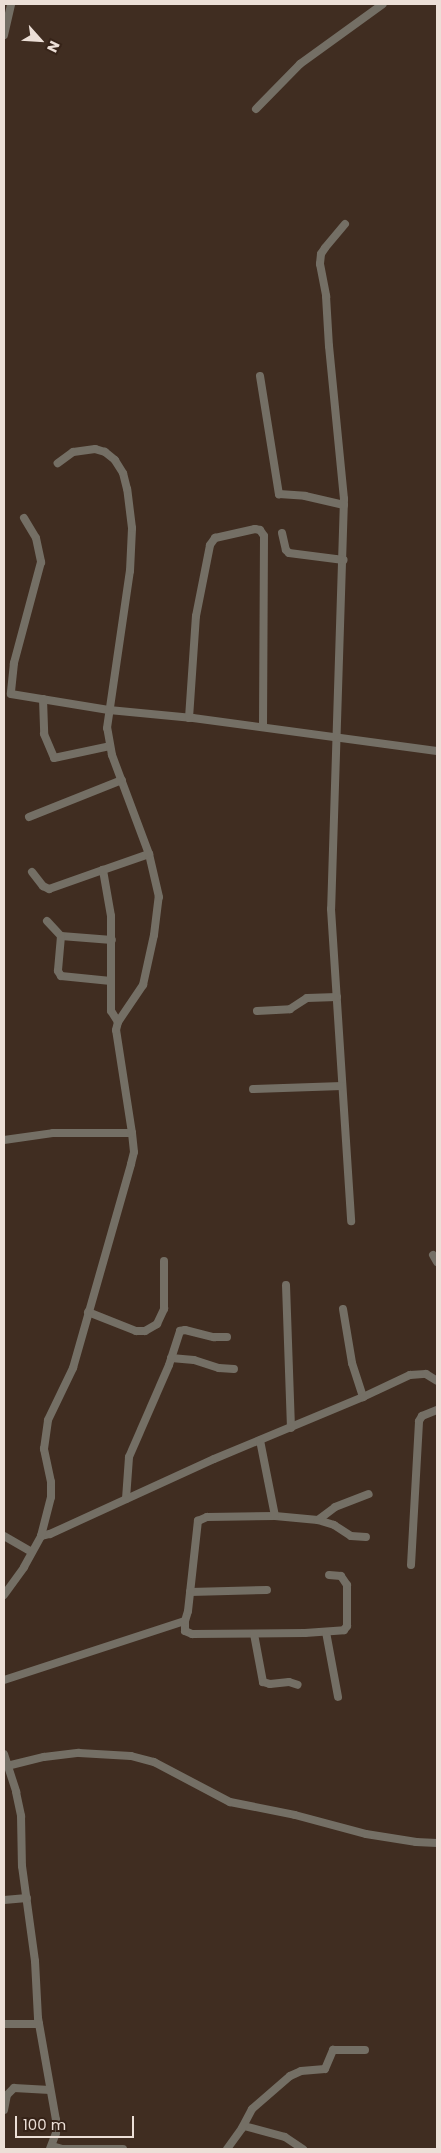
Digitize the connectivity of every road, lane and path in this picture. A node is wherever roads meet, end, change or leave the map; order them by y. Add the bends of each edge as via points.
1 (11, 4) edge
2 (383, 4) edge
3 (4, 36) edge
4 (256, 109) dead end
5 (345, 224) dead end
6 (260, 376) dead end
7 (58, 464) dead end
8 (344, 505) junction
9 (24, 518) dead end
10 (282, 533) dead end
11 (344, 560) junction
12 (43, 700) junction
13 (109, 710) junction
14 (189, 718) junction
15 (263, 727) junction
16 (338, 736) junction
17 (110, 746) junction
18 (437, 751) edge
19 (122, 780) junction
20 (29, 817) dead end
21 (149, 854) junction
22 (103, 870) junction
23 (32, 872) dead end
24 (47, 921) dead end
25 (61, 936) junction
26 (112, 940) junction
27 (111, 981) junction
28 (336, 997) junction
29 (258, 1011) dead end
30 (118, 1022) junction
31 (342, 1086) junction
32 (252, 1088) dead end
33 (132, 1133) junction
34 (4, 1140) edge
35 (351, 1221) dead end
36 (164, 1261) dead end
37 (286, 1285) dead end
38 (342, 1309) dead end
39 (88, 1312) junction
40 (227, 1337) dead end
41 (171, 1358) junction
42 (234, 1369) dead end
43 (437, 1381) edge
44 (363, 1397) junction
45 (437, 1410) edge
46 (291, 1428) junction
47 (260, 1440) junction
48 (369, 1494) dead end
49 (126, 1499) junction
50 (275, 1516) junction
51 (318, 1520) junction
52 (4, 1536) edge
53 (41, 1536) junction
54 (366, 1537) dead end
55 (32, 1552) junction
56 (411, 1566) dead end
57 (329, 1575) dead end
58 (267, 1590) dead end
59 (190, 1592) junction
60 (4, 1595) edge
61 (185, 1621) junction
62 (326, 1632) junction
63 (254, 1634) junction
64 (4, 1680) edge
65 (298, 1685) dead end
66 (338, 1697) dead end
67 (4, 1754) edge
68 (7, 1766) junction
69 (437, 1843) edge
70 (27, 1898) junction
71 (4, 1900) edge
72 (4, 2024) edge
73 (39, 2024) junction
74 (365, 2050) dead end
75 (50, 2090) junction
76 (4, 2110) edge
77 (244, 2126) junction
78 (51, 2148) edge
79 (123, 2149) edge
80 (227, 2149) edge
81 (303, 2149) edge

1 - 3 street
2 - 4 street via 300,64
5 - 8 street via 321,254 320,264 327,306
6 - 8 street via 278,494
7 - 13 street via 73,452 95,449 105,452 123,473 127,489 132,528 130,571
8 - 11 street
9 - 12 street via 36,538 41,562 14,663 11,694
10 - 11 street via 289,553
11 - 16 street
12 - 13 street
12 - 17 street via 44,734 54,758
13 - 14 street
13 - 17 street
14 - 15 street
14 - 15 street via 196,616 210,545 216,538 255,529 264,536
15 - 16 street
16 - 18 street
16 - 28 street via 331,838
17 - 19 street
19 - 20 street
19 - 21 street
21 - 22 street
21 - 30 street via 159,897 154,934 143,985
22 - 23 street via 49,889
22 - 26 street
24 - 25 street
25 - 26 street
25 - 27 street via 58,971 61,976
26 - 27 street
27 - 30 street via 111,1011
28 - 29 street via 307,998 290,1009
28 - 31 street
30 - 33 street via 116,1030
31 - 32 street
31 - 35 street
33 - 34 street via 53,1133
33 - 39 street via 132,1164
36 - 39 street via 164,1309 157,1324 145,1331 136,1331
37 - 46 street
38 - 44 street via 352,1363
39 - 53 street via 73,1368 45,1435 51,1497
40 - 41 street via 183,1330
41 - 42 street
41 - 49 street via 129,1457
43 - 44 street via 426,1374 410,1375
44 - 46 street
45 - 56 street via 422,1416 419,1421
46 - 47 street
47 - 49 street
47 - 50 street
48 - 51 street via 335,1507
49 - 53 street
50 - 51 street
50 - 59 street via 207,1517 198,1521
51 - 54 street via 351,1536
52 - 55 street
53 - 55 street
55 - 60 street
57 - 62 street via 345,1579 347,1626 341,1631
58 - 59 street
59 - 61 street
61 - 63 street via 185,1631 189,1634
61 - 64 street
62 - 63 street
62 - 66 street
63 - 65 street via 263,1682
67 - 68 street
68 - 69 street via 79,1753 131,1756 154,1762 230,1802 366,1834
68 - 70 street via 21,1816 22,1866
70 - 71 street
70 - 73 street
72 - 73 street
73 - 75 street
74 - 77 street via 334,2050 324,2069 295,2073 257,2103
75 - 76 street via 14,2088 7,2095
75 - 78 street via 56,2133
77 - 80 street
77 - 81 street via 285,2137
78 - 79 street

